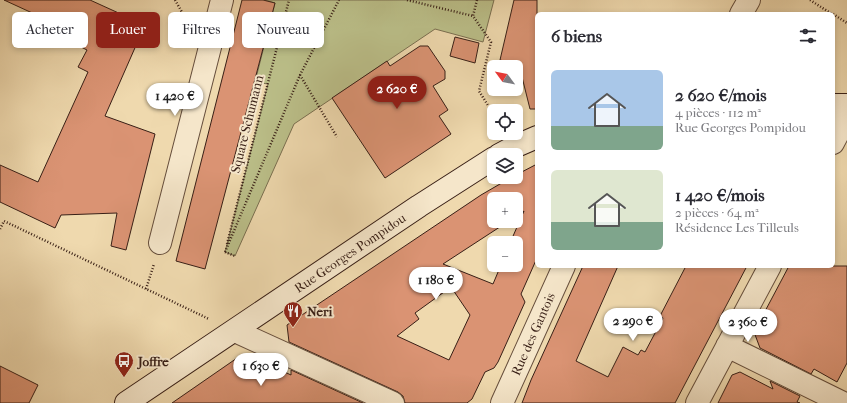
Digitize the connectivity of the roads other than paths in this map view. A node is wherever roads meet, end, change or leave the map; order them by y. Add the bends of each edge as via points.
1 (222, 0) edge
2 (749, 0) edge
3 (742, 12) edge
4 (835, 105) edge
5 (847, 105) edge
6 (847, 116) edge
7 (535, 138) edge
8 (835, 139) edge
9 (512, 148) edge
10 (487, 162) edge
11 (160, 243) dead end
12 (563, 268) edge
13 (769, 268) edge
14 (235, 331) junction
15 (727, 346) junction
16 (847, 397) edge
17 (126, 403) edge
18 (393, 403) edge
19 (502, 403) edge
20 (697, 403) edge
21 (844, 403) edge

1 - 11 street
2 - 3 street
4 - 5 street
6 - 8 street
7 - 9 street
10 - 14 street, Rue Georges Pompidou via 418,206
12 - 19 street, Rue des Gantois
13 - 15 street
14 - 17 street, Rue Georges Pompidou
14 - 18 street
15 - 20 street
15 - 21 street
16 - 21 street

